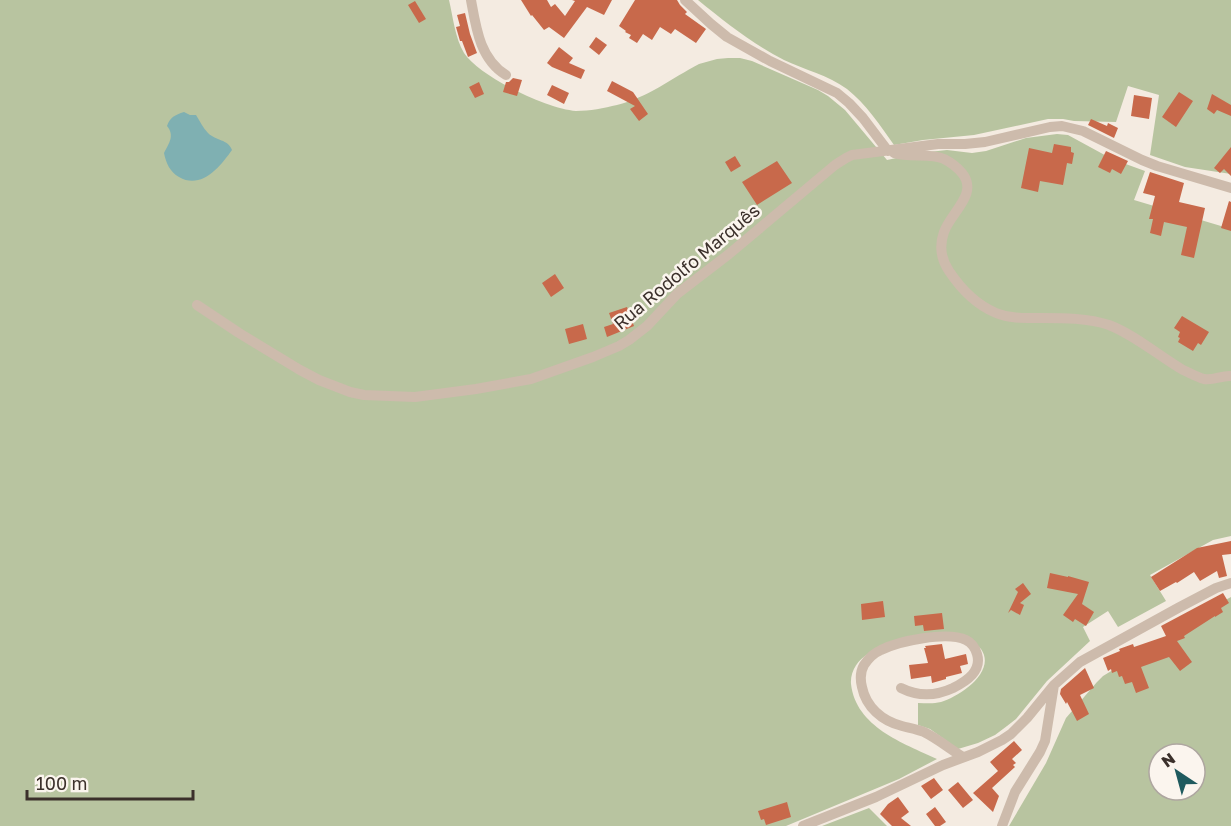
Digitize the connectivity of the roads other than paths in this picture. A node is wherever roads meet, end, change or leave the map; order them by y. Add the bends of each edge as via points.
1 (471, 0) edge
2 (685, 0) edge
3 (506, 75) dead end
4 (888, 151) junction
5 (1231, 188) edge
6 (197, 305) dead end
7 (1231, 376) edge
8 (1231, 583) edge
9 (1054, 685) junction
10 (901, 688) dead end
11 (963, 757) junction
12 (803, 826) edge
13 (1002, 826) edge

1 - 3 street via 484,51 494,67
2 - 4 street via 727,37 837,93
4 - 5 street, Rua Rodolfo Marquês via 985,142 1062,126 1083,131 1157,166
4 - 6 street, Rua Rodolfo Marquês via 852,155 835,165 677,294 629,340 531,379 415,397 350,392 300,370
4 - 7 street via 901,156 941,158 960,170 966,179 964,201 948,223 940,249 950,273 974,300 1008,316 1066,318 1108,325 1199,377
8 - 9 street via 1080,662
9 - 11 street via 1011,734
9 - 13 street via 1045,741 1015,792
10 - 11 street via 917,694 938,694 963,683 976,669 974,646 958,638 907,641 872,656 860,676 867,701 878,715 925,733
11 - 12 street

